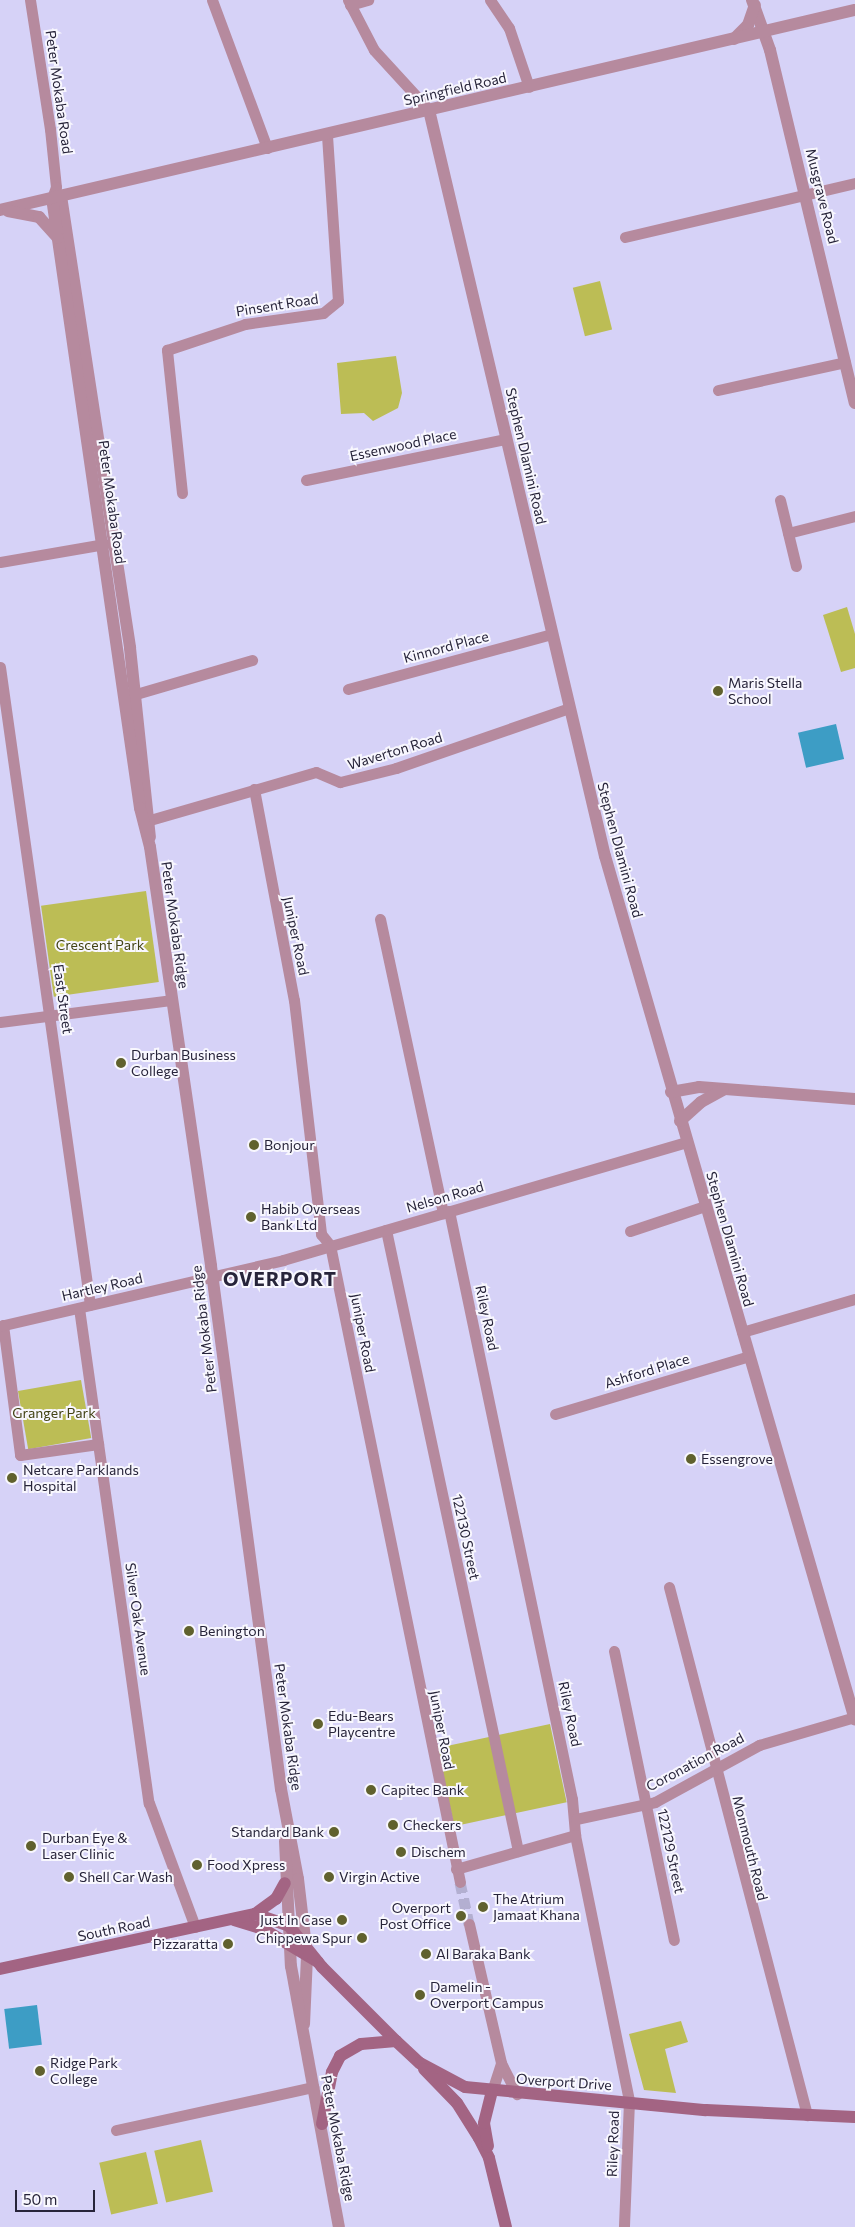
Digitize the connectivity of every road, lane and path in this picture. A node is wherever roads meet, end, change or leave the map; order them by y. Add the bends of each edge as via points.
1 (30, 0) edge
2 (212, 0) edge
3 (368, 0) edge
4 (490, 0) edge
5 (349, 2) edge
6 (753, 3) edge
7 (855, 10) edge
8 (766, 32) junction
9 (732, 40) junction
10 (529, 87) junction
11 (429, 110) junction
12 (327, 134) junction
13 (267, 148) junction
14 (855, 183) edge
15 (56, 194) junction
16 (806, 195) junction
17 (0, 210) edge
18 (625, 236) dead end
19 (60, 240) junction
20 (846, 362) junction
21 (718, 390) dead end
22 (855, 403) edge
23 (506, 439) junction
24 (306, 480) dead end
25 (182, 493) dead end
26 (780, 500) dead end
27 (855, 516) edge
28 (788, 533) junction
29 (104, 544) junction
30 (0, 562) edge
31 (796, 566) dead end
32 (120, 621) junction
33 (552, 634) junction
34 (252, 660) dead end
35 (0, 667) edge
36 (348, 689) dead end
37 (136, 694) junction
38 (569, 708) junction
39 (254, 789) junction
40 (147, 821) junction
41 (380, 919) dead end
42 (170, 1000) junction
43 (50, 1016) junction
44 (0, 1022) edge
45 (723, 1090) junction
46 (671, 1092) junction
47 (855, 1099) edge
48 (680, 1121) junction
49 (686, 1142) junction
50 (705, 1206) junction
51 (446, 1212) junction
52 (386, 1230) junction
53 (630, 1231) dead end
54 (330, 1245) junction
55 (211, 1278) junction
56 (855, 1299) edge
57 (85, 1306) junction
58 (1, 1326) edge
59 (742, 1332) junction
60 (748, 1356) junction
61 (555, 1414) dead end
62 (98, 1444) junction
63 (669, 1587) dead end
64 (614, 1651) dead end
65 (855, 1718) edge
66 (716, 1770) junction
67 (646, 1805) junction
68 (284, 1808) junction
69 (576, 1819) junction
70 (575, 1835) junction
71 (518, 1851) junction
72 (456, 1869) junction
73 (460, 1882) tunnel mouth
74 (285, 1883) junction
75 (255, 1914) junction
76 (234, 1920) junction
77 (469, 1924) tunnel mouth
78 (289, 1926) junction
79 (195, 1927) junction
80 (674, 1940) dead end
81 (306, 1941) junction
82 (289, 1946) junction
83 (306, 1956) junction
84 (318, 1962) junction
85 (0, 1969) edge
86 (304, 2024) junction
87 (396, 2042) junction
88 (501, 2062) junction
89 (420, 2063) junction
90 (313, 2087) junction
91 (492, 2091) junction
92 (517, 2094) junction
93 (629, 2101) junction
94 (807, 2114) junction
95 (855, 2117) edge
96 (322, 2124) junction
97 (116, 2130) dead end
98 (489, 2158) junction
99 (339, 2227) edge
100 (506, 2227) edge
101 (624, 2227) edge

1 - 15 street, Peter Mokaba Road
2 - 13 street
3 - 5 street
4 - 10 street via 509,28
5 - 11 street, Stephen Dlamini Road via 374,50
6 - 8 street, Musgrave Road
6 - 9 street via 748,24
7 - 8 street, Springfield Road
8 - 9 street, Springfield Road
8 - 16 street, Musgrave Road
9 - 10 street, Springfield Road
10 - 11 street, Springfield Road
11 - 12 street, Springfield Road
11 - 23 street, Stephen Dlamini Road
12 - 13 street, Springfield Road
12 - 25 street, Pinsent Road via 338,301 323,313 245,324 167,350
13 - 15 street, Springfield Road
14 - 16 street
15 - 17 street, Springfield Road
15 - 19 street, Peter Mokaba Road
15 - 32 street, Peter Mokaba Road
16 - 18 street
16 - 20 street, Musgrave Road
17 - 19 street via 39,217
19 - 29 street, Peter Mokaba Road
20 - 21 street
20 - 22 street, Musgrave Road
23 - 24 street, Essenwood Place
23 - 33 street, Stephen Dlamini Road
26 - 28 street
27 - 28 street
28 - 31 street
29 - 30 street
29 - 32 street, Peter Mokaba Road
32 - 37 street, Peter Mokaba Road
32 - 40 street, Peter Mokaba Road
33 - 36 street, Kinnord Place
33 - 38 street, Stephen Dlamini Road
34 - 37 street
35 - 43 street, East Street
37 - 40 street, Peter Mokaba Road
38 - 39 street, Waverton Road via 346,782 316,772
38 - 46 street, Stephen Dlamini Road
39 - 40 street, Waverton Road
39 - 54 street, Juniper Road via 294,1000 320,1228
40 - 42 street, Peter Mokaba Ridge
41 - 51 street, Riley Road
42 - 43 street
42 - 55 street, Peter Mokaba Ridge
43 - 44 street
43 - 57 street, East Street
45 - 46 street via 699,1087
45 - 47 street
45 - 48 street via 701,1102
46 - 48 street, Stephen Dlamini Road
48 - 49 street, Stephen Dlamini Road
49 - 50 street, Stephen Dlamini Road
49 - 51 street, Nelson Road
50 - 53 street
50 - 59 street, Stephen Dlamini Road
51 - 52 street, Nelson Road
51 - 69 street, Riley Road
52 - 54 street, Nelson Road
52 - 71 street, 122130 Street
54 - 55 street, Nelson Road
54 - 72 street, Juniper Road
55 - 57 street, Hartley Road
55 - 68 street, Peter Mokaba Ridge
56 - 59 street
57 - 58 street, Hartley Road
57 - 62 street, Silver Oak Avenue
58 - 62 street via 20,1455
59 - 60 street, Stephen Dlamini Road
60 - 61 street, Ashford Place
60 - 65 street, Stephen Dlamini Road
62 - 79 street, Silver Oak Avenue via 149,1803
63 - 66 street, Monmouth Road
64 - 67 street, 122129 Street
65 - 66 street, Coronation Road via 759,1745
66 - 67 street, Coronation Road
66 - 94 street, Monmouth Road
67 - 69 street, Coronation Road
67 - 80 street, 122129 Street
68 - 74 street, Peter Mokaba Ridge
68 - 81 street, Peter Mokaba Ridge
69 - 70 street, Riley Road
70 - 71 street
70 - 93 street, Riley Road
71 - 72 street
72 - 73 street, Juniper Road
74 - 75 main road, South Road via 276,1899
74 - 78 street, Peter Mokaba Ridge
75 - 76 main road, South Road
75 - 78 main road
76 - 79 main road, South Road
76 - 82 main road, South Road via 264,1929
77 - 88 street
78 - 81 main road, Overport Drive
78 - 82 street, Peter Mokaba Ridge
79 - 85 main road, South Road
81 - 83 street, Peter Mokaba Ridge
81 - 84 main road, Overport Drive
82 - 83 main road, South Road
82 - 86 street, Peter Mokaba Ridge
83 - 84 main road, Overport Drive
83 - 86 street, Peter Mokaba Ridge
84 - 87 main road, Overport Drive
86 - 90 street, Peter Mokaba Ridge
87 - 89 main road, Overport Drive
87 - 96 main road via 362,2044 340,2056 332,2072
88 - 91 street
88 - 92 street
89 - 91 main road, Overport Drive via 465,2087
89 - 98 main road via 469,2118
90 - 96 street, Peter Mokaba Ridge
90 - 97 street
91 - 92 main road, Overport Drive
91 - 98 main road via 484,2123
92 - 93 main road, Overport Drive
93 - 94 main road, Overport Drive
93 - 101 street, Riley Road
94 - 95 main road, Overport Drive
96 - 99 street, Peter Mokaba Ridge
98 - 100 main road

